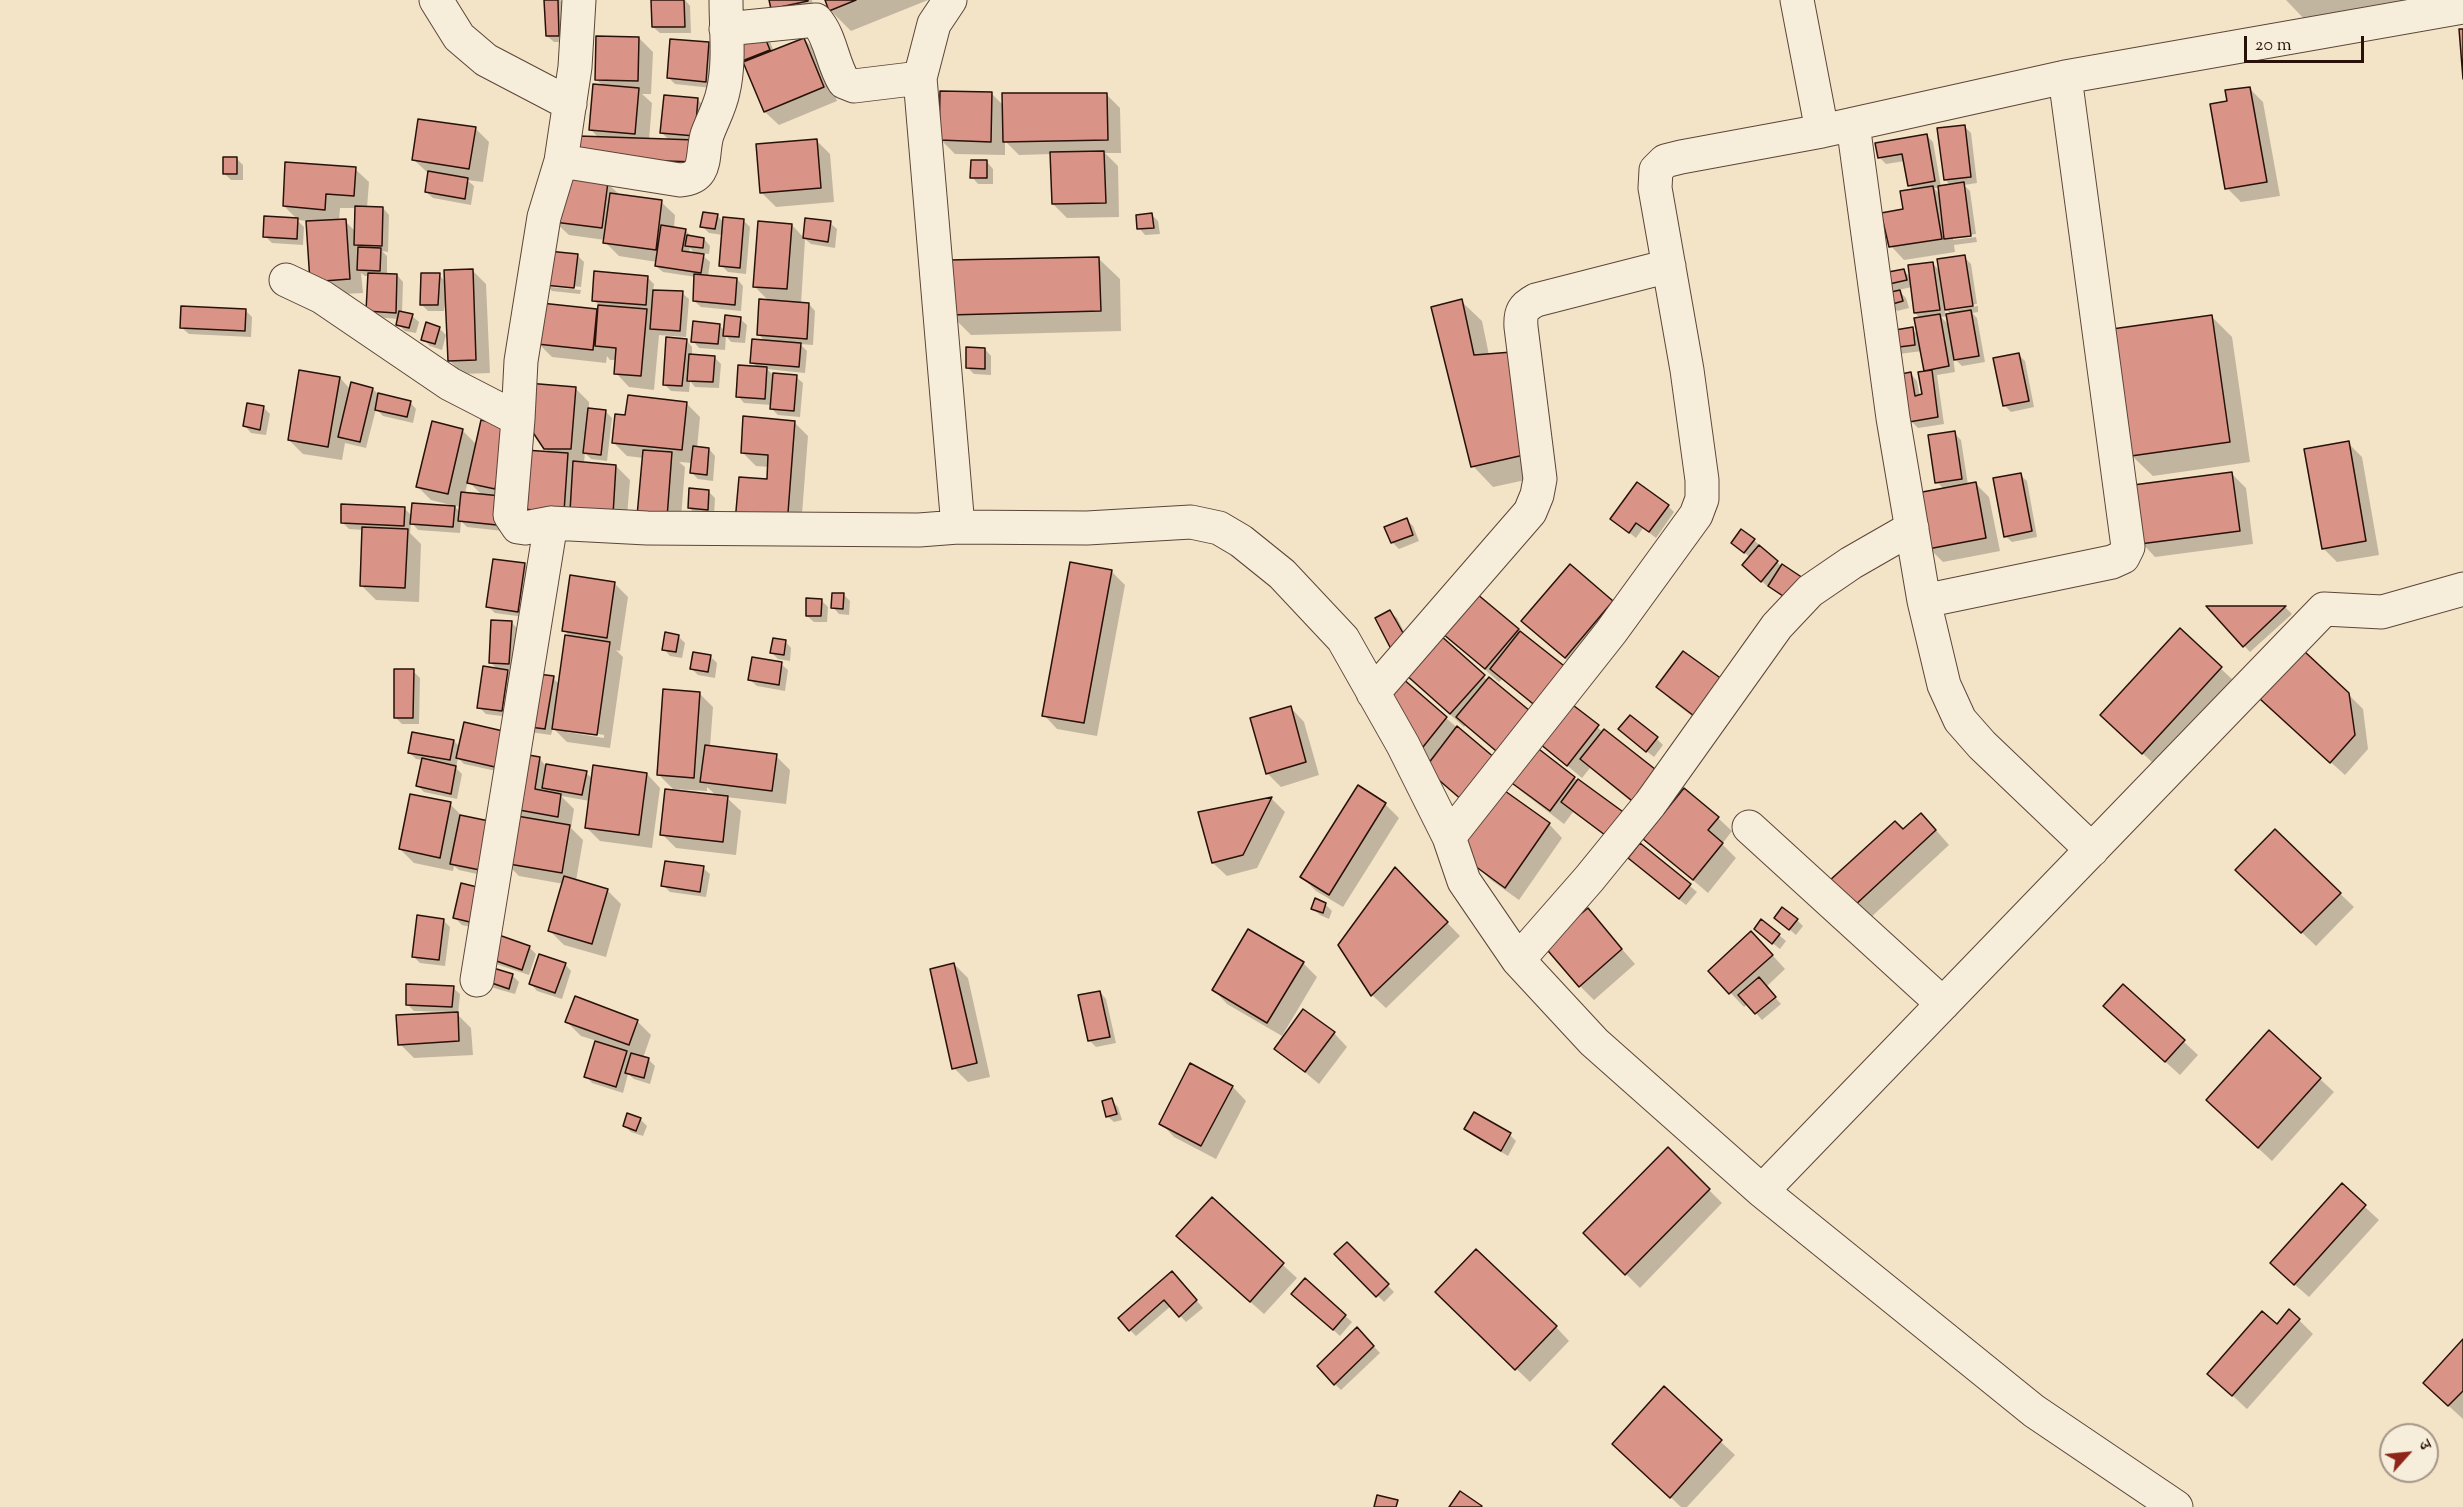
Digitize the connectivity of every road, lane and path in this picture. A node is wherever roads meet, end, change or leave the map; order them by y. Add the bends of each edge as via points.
1 (436, 0) edge
2 (579, 0) edge
3 (950, 0) edge
4 (1797, 0) edge
5 (2463, 7) edge
6 (726, 14) edge
7 (920, 78) junction
8 (2065, 78) junction
9 (570, 104) junction
10 (1837, 128) junction
11 (561, 161) junction
12 (1669, 266) junction
13 (286, 280) dead end
14 (518, 419) junction
15 (551, 523) junction
16 (958, 527) junction
17 (1912, 528) junction
18 (2463, 590) edge
19 (1924, 601) junction
20 (1373, 693) junction
21 (1749, 827) dead end
22 (1449, 837) junction
23 (2092, 850) junction
24 (1518, 960) junction
25 (477, 980) dead end
26 (1943, 1004) junction
27 (1762, 1191) junction
28 (2176, 1507) edge

1 - 9 street via 459,37 486,60
2 - 9 street
3 - 7 street via 933,24
4 - 10 street
5 - 8 street
6 - 7 street via 816,20 823,27 838,73 844,82 854,86
6 - 11 street via 723,93 698,174 680,180
7 - 16 street
8 - 10 street
8 - 19 street via 2128,547 2122,557 2112,562
9 - 11 street
10 - 12 street via 1665,161 1656,170 1655,188
10 - 17 street
11 - 14 street via 543,227 522,361
12 - 20 street via 1536,300 1520,314 1540,479 1537,495 1530,512
12 - 22 street via 1702,480 1702,499 1696,515 1611,632
13 - 14 street via 322,297 450,384
14 - 15 street via 510,515 518,527
15 - 16 street via 671,528
15 - 25 street
16 - 20 street via 1087,528 1191,522 1219,528 1282,574 1343,639
17 - 19 street
17 - 24 street via 1810,591 1777,626 1650,804
18 - 23 street via 2382,612 2324,609
19 - 23 street via 1944,685 1960,720
20 - 22 street
21 - 26 street
22 - 24 street via 1464,881
23 - 26 street
24 - 27 street via 1594,1042
26 - 27 street
27 - 28 street via 2034,1411

